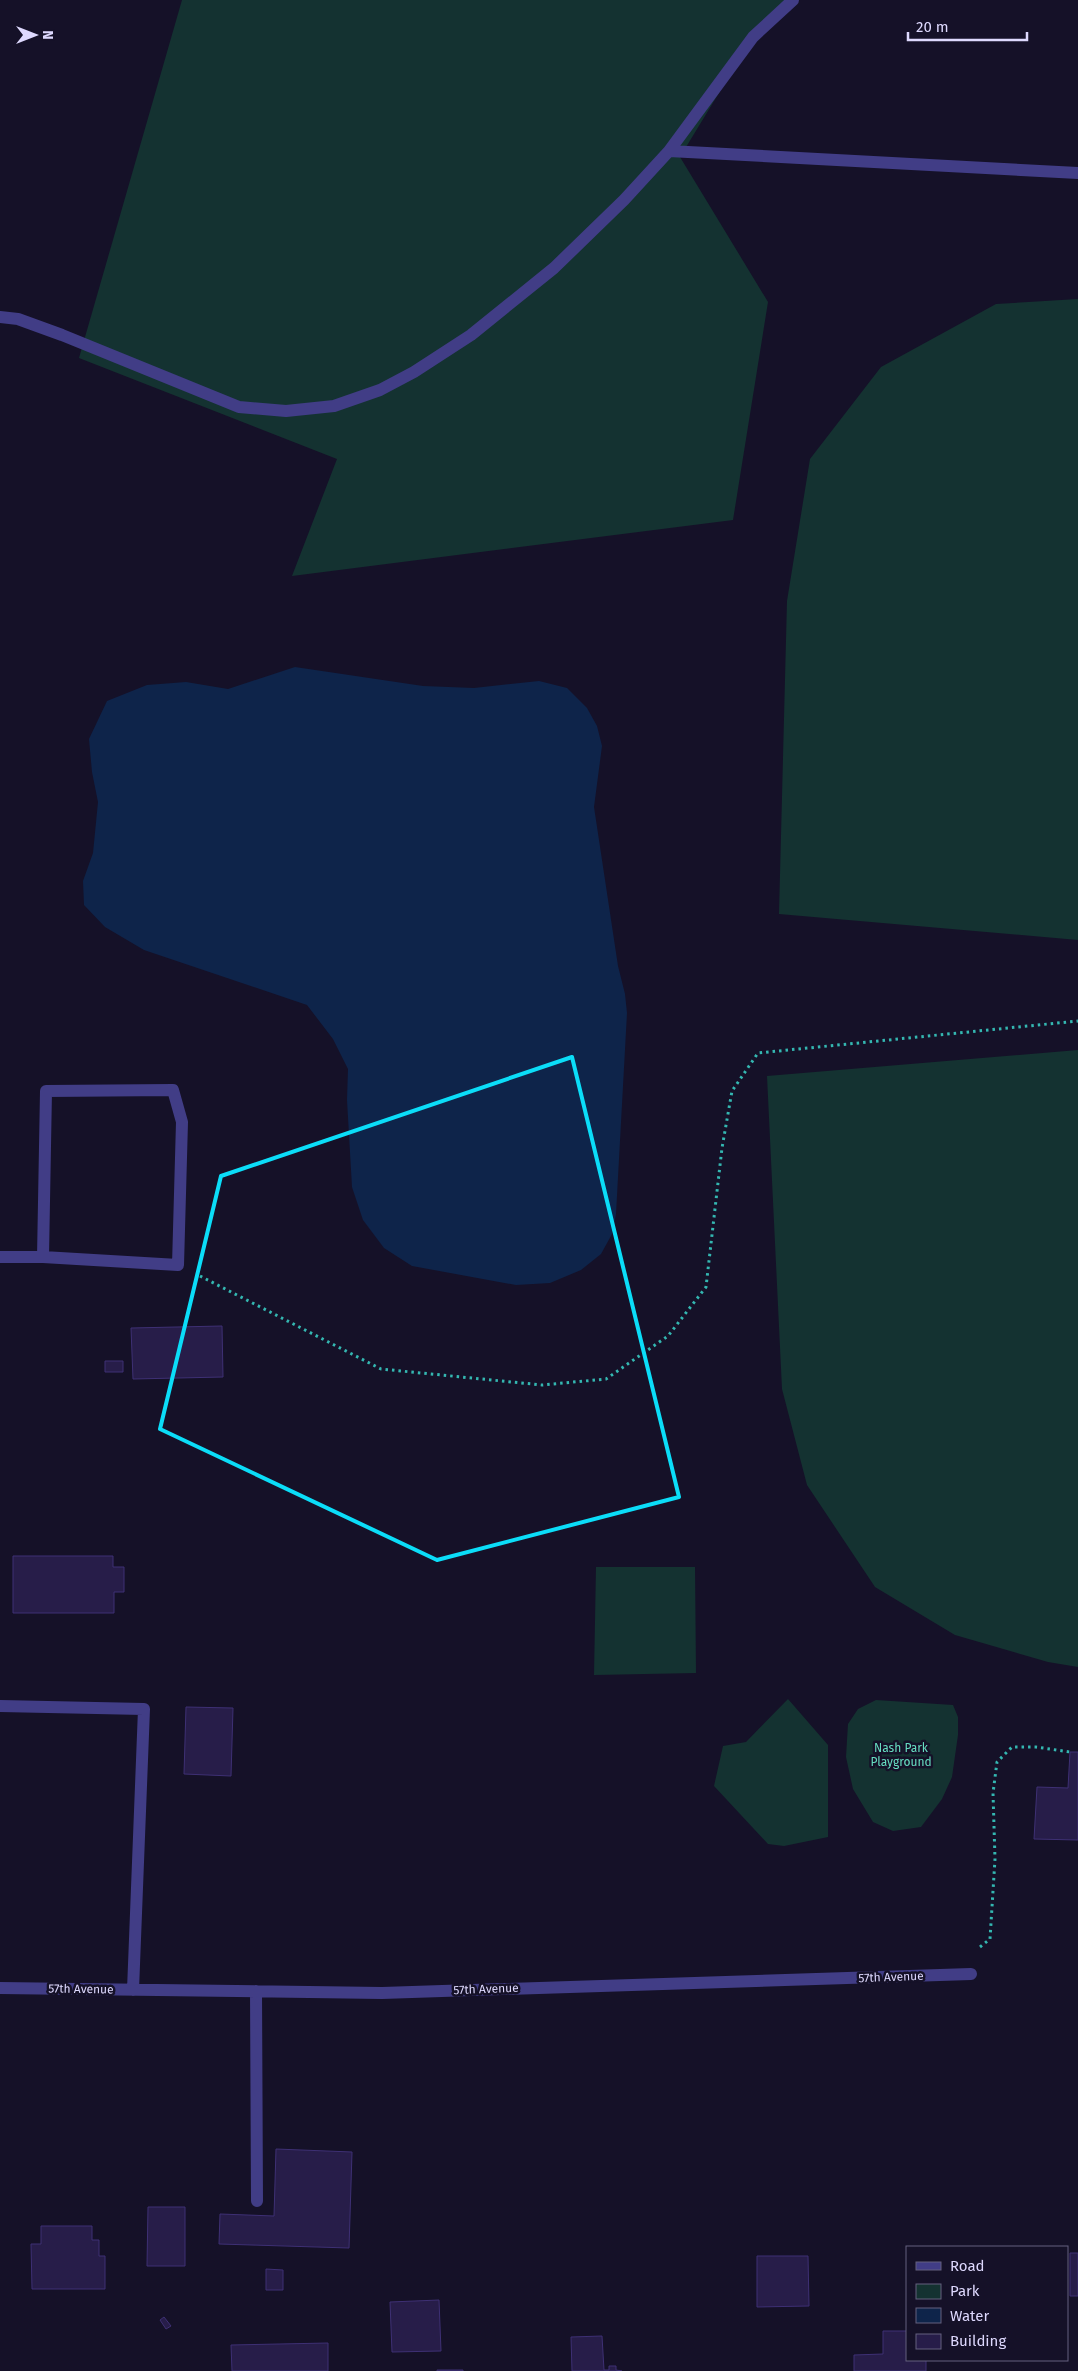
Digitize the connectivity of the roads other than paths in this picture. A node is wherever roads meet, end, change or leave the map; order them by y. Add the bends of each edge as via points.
1 (793, 0) edge
2 (669, 151) junction
3 (1078, 173) edge
4 (0, 317) edge
5 (0, 1257) edge
6 (42, 1257) junction
7 (0, 1706) edge
8 (972, 1974) dead end
9 (0, 1988) edge
10 (133, 1990) junction
11 (256, 1991) junction
12 (256, 2201) dead end

1 - 2 street via 753,37
2 - 3 street
2 - 4 street via 554,268 471,335 380,390 334,406 286,411 239,407 62,335 18,319
5 - 6 street
6 - 6 street via 178,1265 182,1122 173,1090 46,1091
7 - 10 street via 144,1709
8 - 11 street, 57th Avenue via 382,1993
9 - 10 street, 57th Avenue
10 - 11 street, 57th Avenue
11 - 12 street

